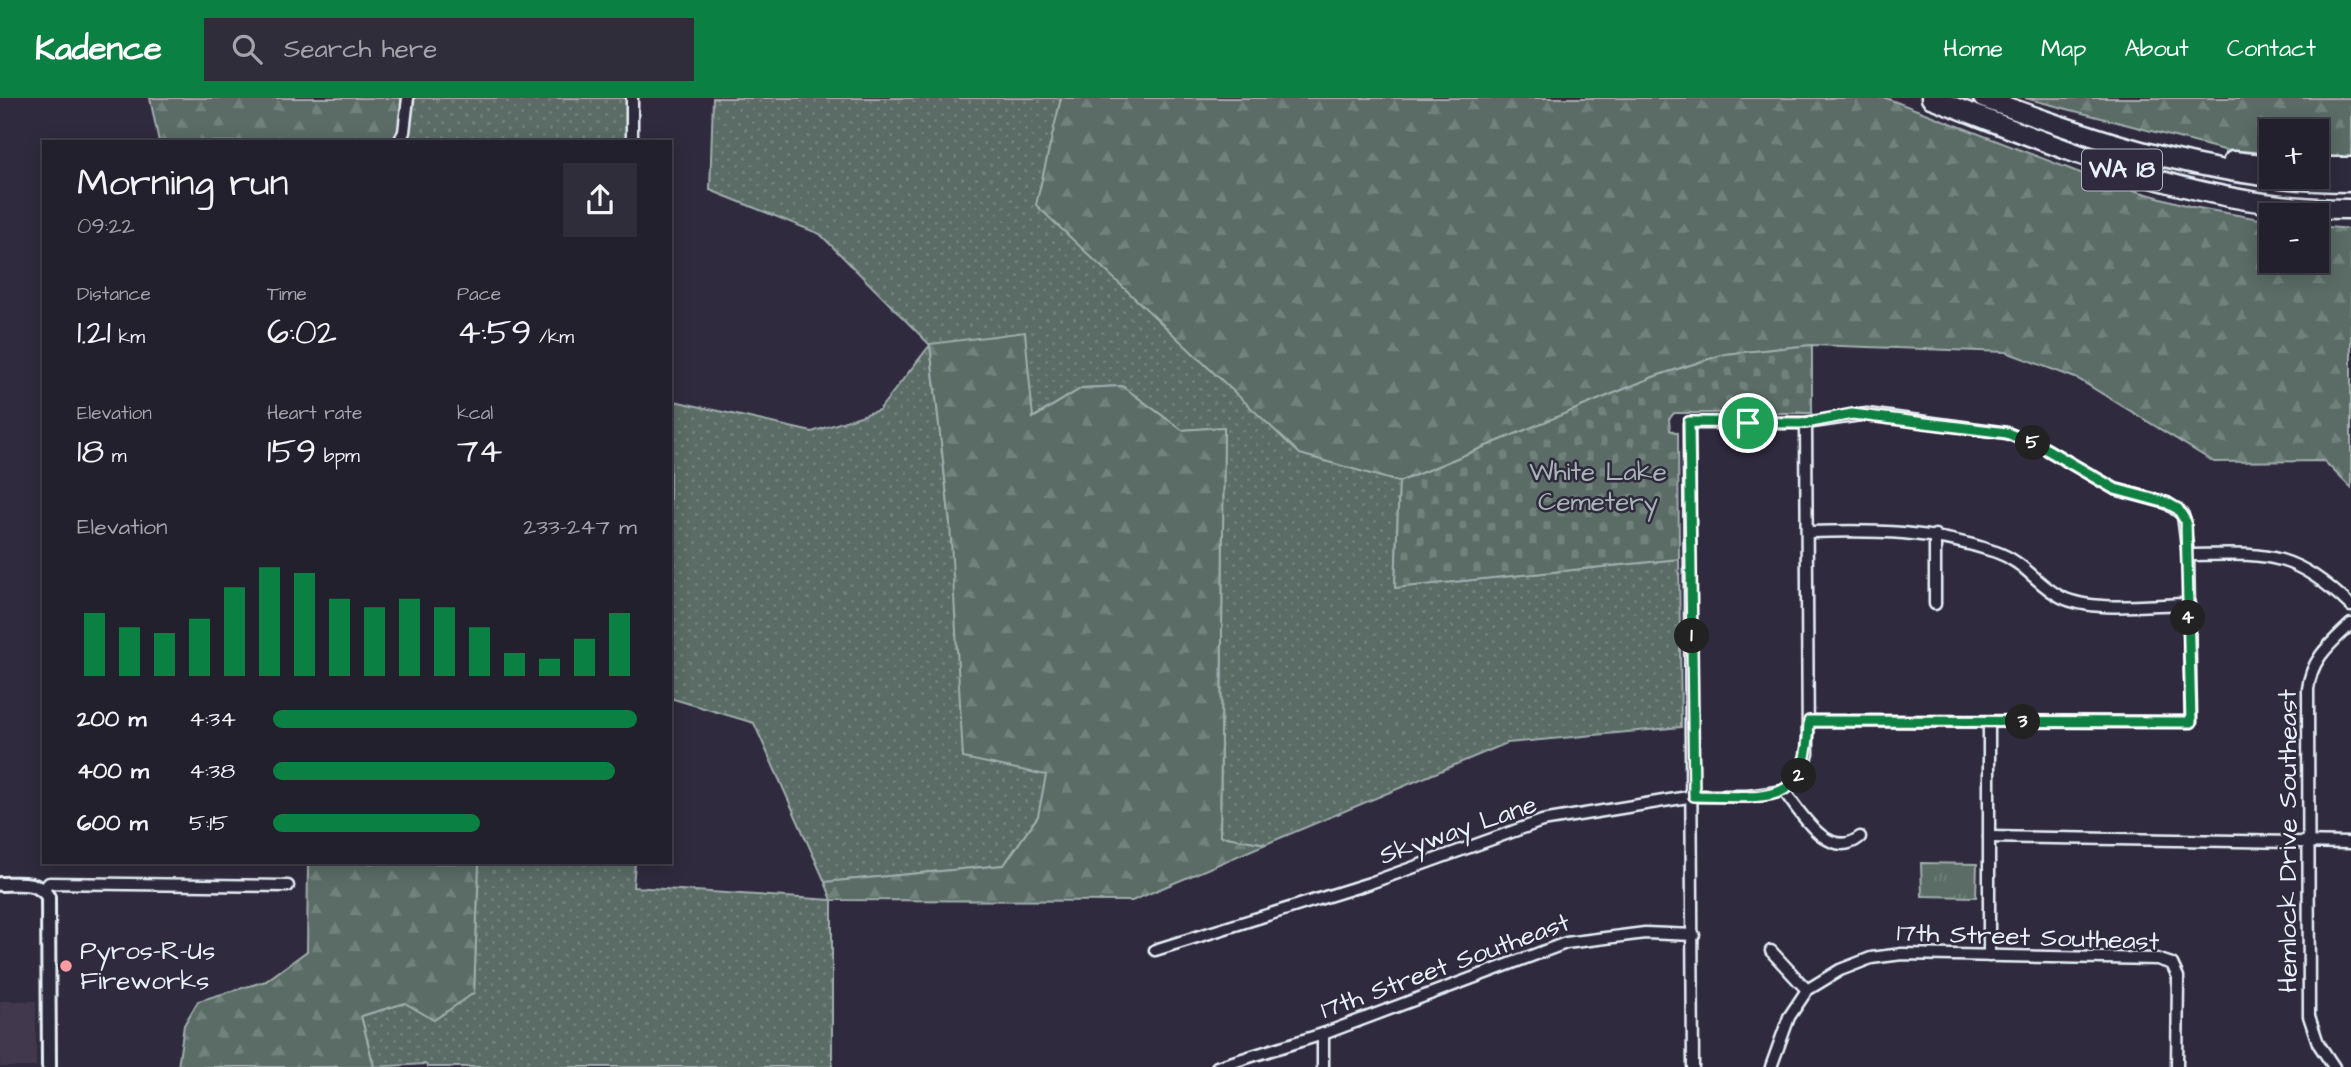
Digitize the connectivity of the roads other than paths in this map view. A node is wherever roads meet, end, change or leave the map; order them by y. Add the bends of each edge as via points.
1 (408, 98) edge
2 (632, 98) edge
3 (1931, 98) edge
4 (1983, 98) edge
5 (2052, 123) junction
6 (400, 140) edge
7 (632, 140) edge
8 (2259, 163) edge
9 (2329, 167) edge
10 (2351, 167) edge
11 (2351, 182) edge
12 (2259, 203) edge
13 (2329, 209) edge
14 (2351, 209) edge
15 (2329, 212) edge
16 (2351, 216) edge
17 (1806, 423) junction
18 (1808, 532) junction
19 (1935, 535) junction
20 (2188, 555) junction
21 (1935, 604) dead end
22 (2188, 604) junction
23 (2351, 606) edge
24 (2351, 624) edge
25 (1809, 721) junction
26 (1989, 722) junction
27 (1784, 791) junction
28 (1694, 796) junction
29 (1860, 837) dead end
30 (1989, 837) junction
31 (2308, 843) junction
32 (2351, 843) edge
33 (0, 884) edge
34 (288, 886) dead end
35 (43, 890) junction
36 (1694, 934) junction
37 (1155, 950) dead end
38 (1771, 951) dead end
39 (1989, 956) junction
40 (1807, 990) junction
41 (1323, 1034) junction
42 (49, 1067) edge
43 (1217, 1067) edge
44 (1323, 1067) edge
45 (1693, 1067) edge
46 (1771, 1067) edge
47 (2177, 1067) edge
48 (2334, 1067) edge

1 - 6 street
2 - 7 street
3 - 12 highway, WA 18 via 2166,184
4 - 5 highway, WA 18
5 - 8 highway via 2182,153
5 - 11 highway, WA 18 via 2122,148 2200,167 2292,180
9 - 10 highway
13 - 14 highway, WA 18
15 - 16 highway
17 - 18 street
17 - 20 street via 1867,414 2007,433 2046,449 2115,489 2178,509 2186,522
17 - 28 street via 1689,422
18 - 19 street via 1895,530
18 - 25 street
19 - 21 street
19 - 22 street via 2014,559 2060,597 2074,601
20 - 22 street
20 - 23 street via 2282,558 2326,582
22 - 26 street via 2191,722
24 - 31 street, Hemlock Drive Southeast via 2319,654 2309,677
25 - 26 street
25 - 27 street via 1805,766
26 - 30 street
27 - 28 street, Skyway Lane
27 - 29 street via 1822,836 1843,844
28 - 36 street
28 - 37 street, Skyway Lane via 1542,821 1370,883
30 - 31 street
30 - 39 street
31 - 32 street
31 - 48 street, Hemlock Drive Southeast via 2309,1016 2318,1043
33 - 35 street
34 - 35 street via 49,883
35 - 42 street via 50,910
36 - 41 street, 17th Street Southeast via 1645,933 1566,943
36 - 45 street
38 - 40 street
39 - 40 street, 17th Street Southeast via 1884,955 1840,970
39 - 47 street, 17th Street Southeast via 2157,959 2172,964 2178,977
40 - 46 street via 1789,1017
41 - 43 street, 17th Street Southeast
41 - 44 street

